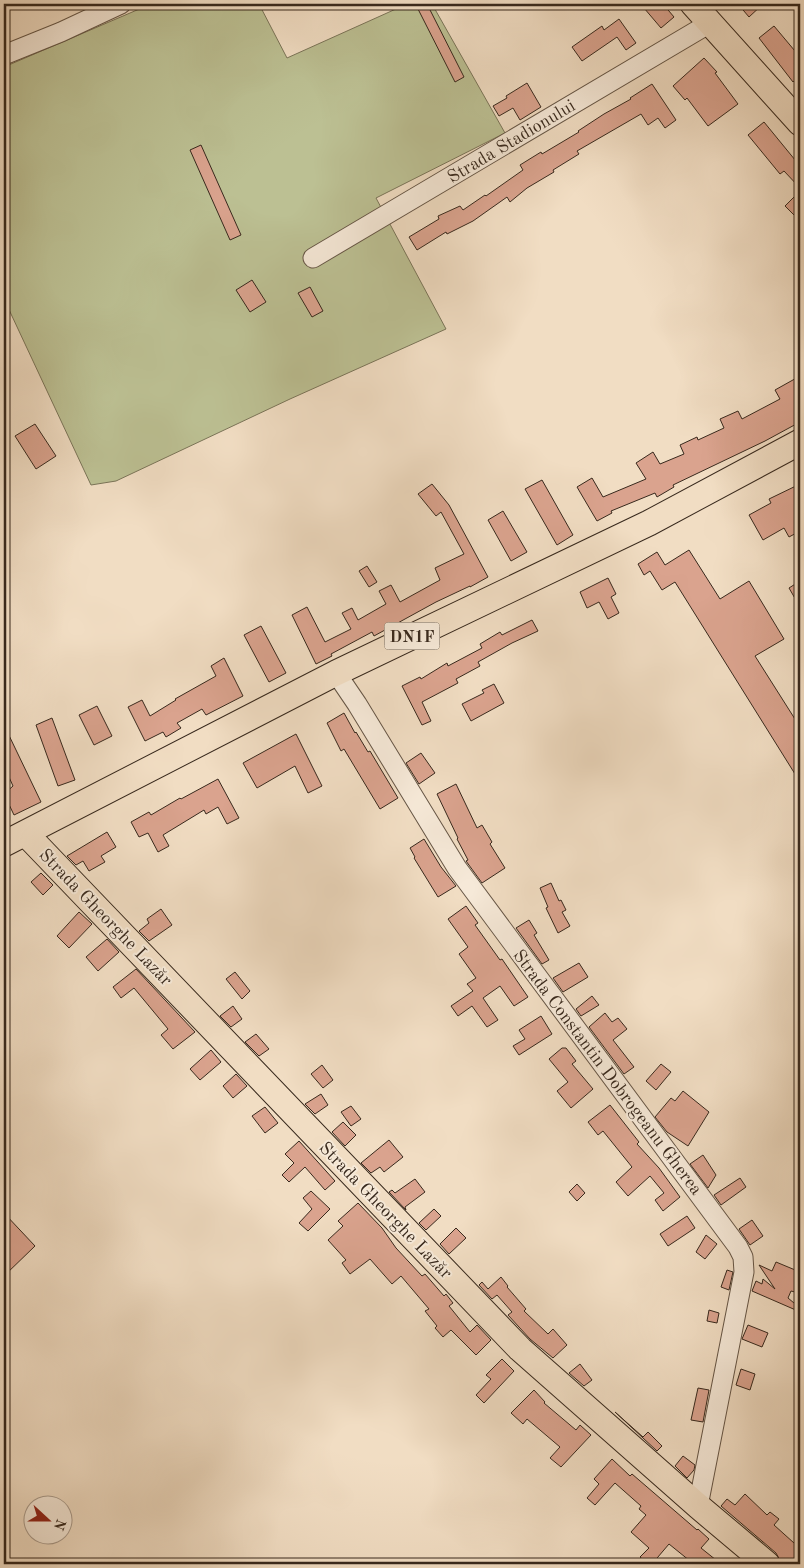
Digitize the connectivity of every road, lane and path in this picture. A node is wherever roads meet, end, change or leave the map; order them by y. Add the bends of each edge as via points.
1 (121, 4) edge
2 (693, 4) edge
3 (710, 24) junction
4 (4, 55) edge
5 (800, 123) edge
6 (313, 258) dead end
7 (800, 442) edge
8 (336, 673) junction
9 (26, 834) junction
10 (4, 844) edge
11 (698, 1506) junction
12 (767, 1564) edge

1 - 4 street
2 - 3 main road
3 - 5 main road
3 - 6 street, Strada Stadionului
7 - 8 main road, DN1F via 650,523
8 - 9 main road, DN1F
8 - 11 street, Strada Constantin Dobrogeanu Gherea via 457,868 743,1257 744,1272
9 - 10 main road, DN1F
9 - 11 main road, Strada Gheorghe Lazăr via 520,1349
11 - 12 main road, Strada Gheorghe Lazăr

